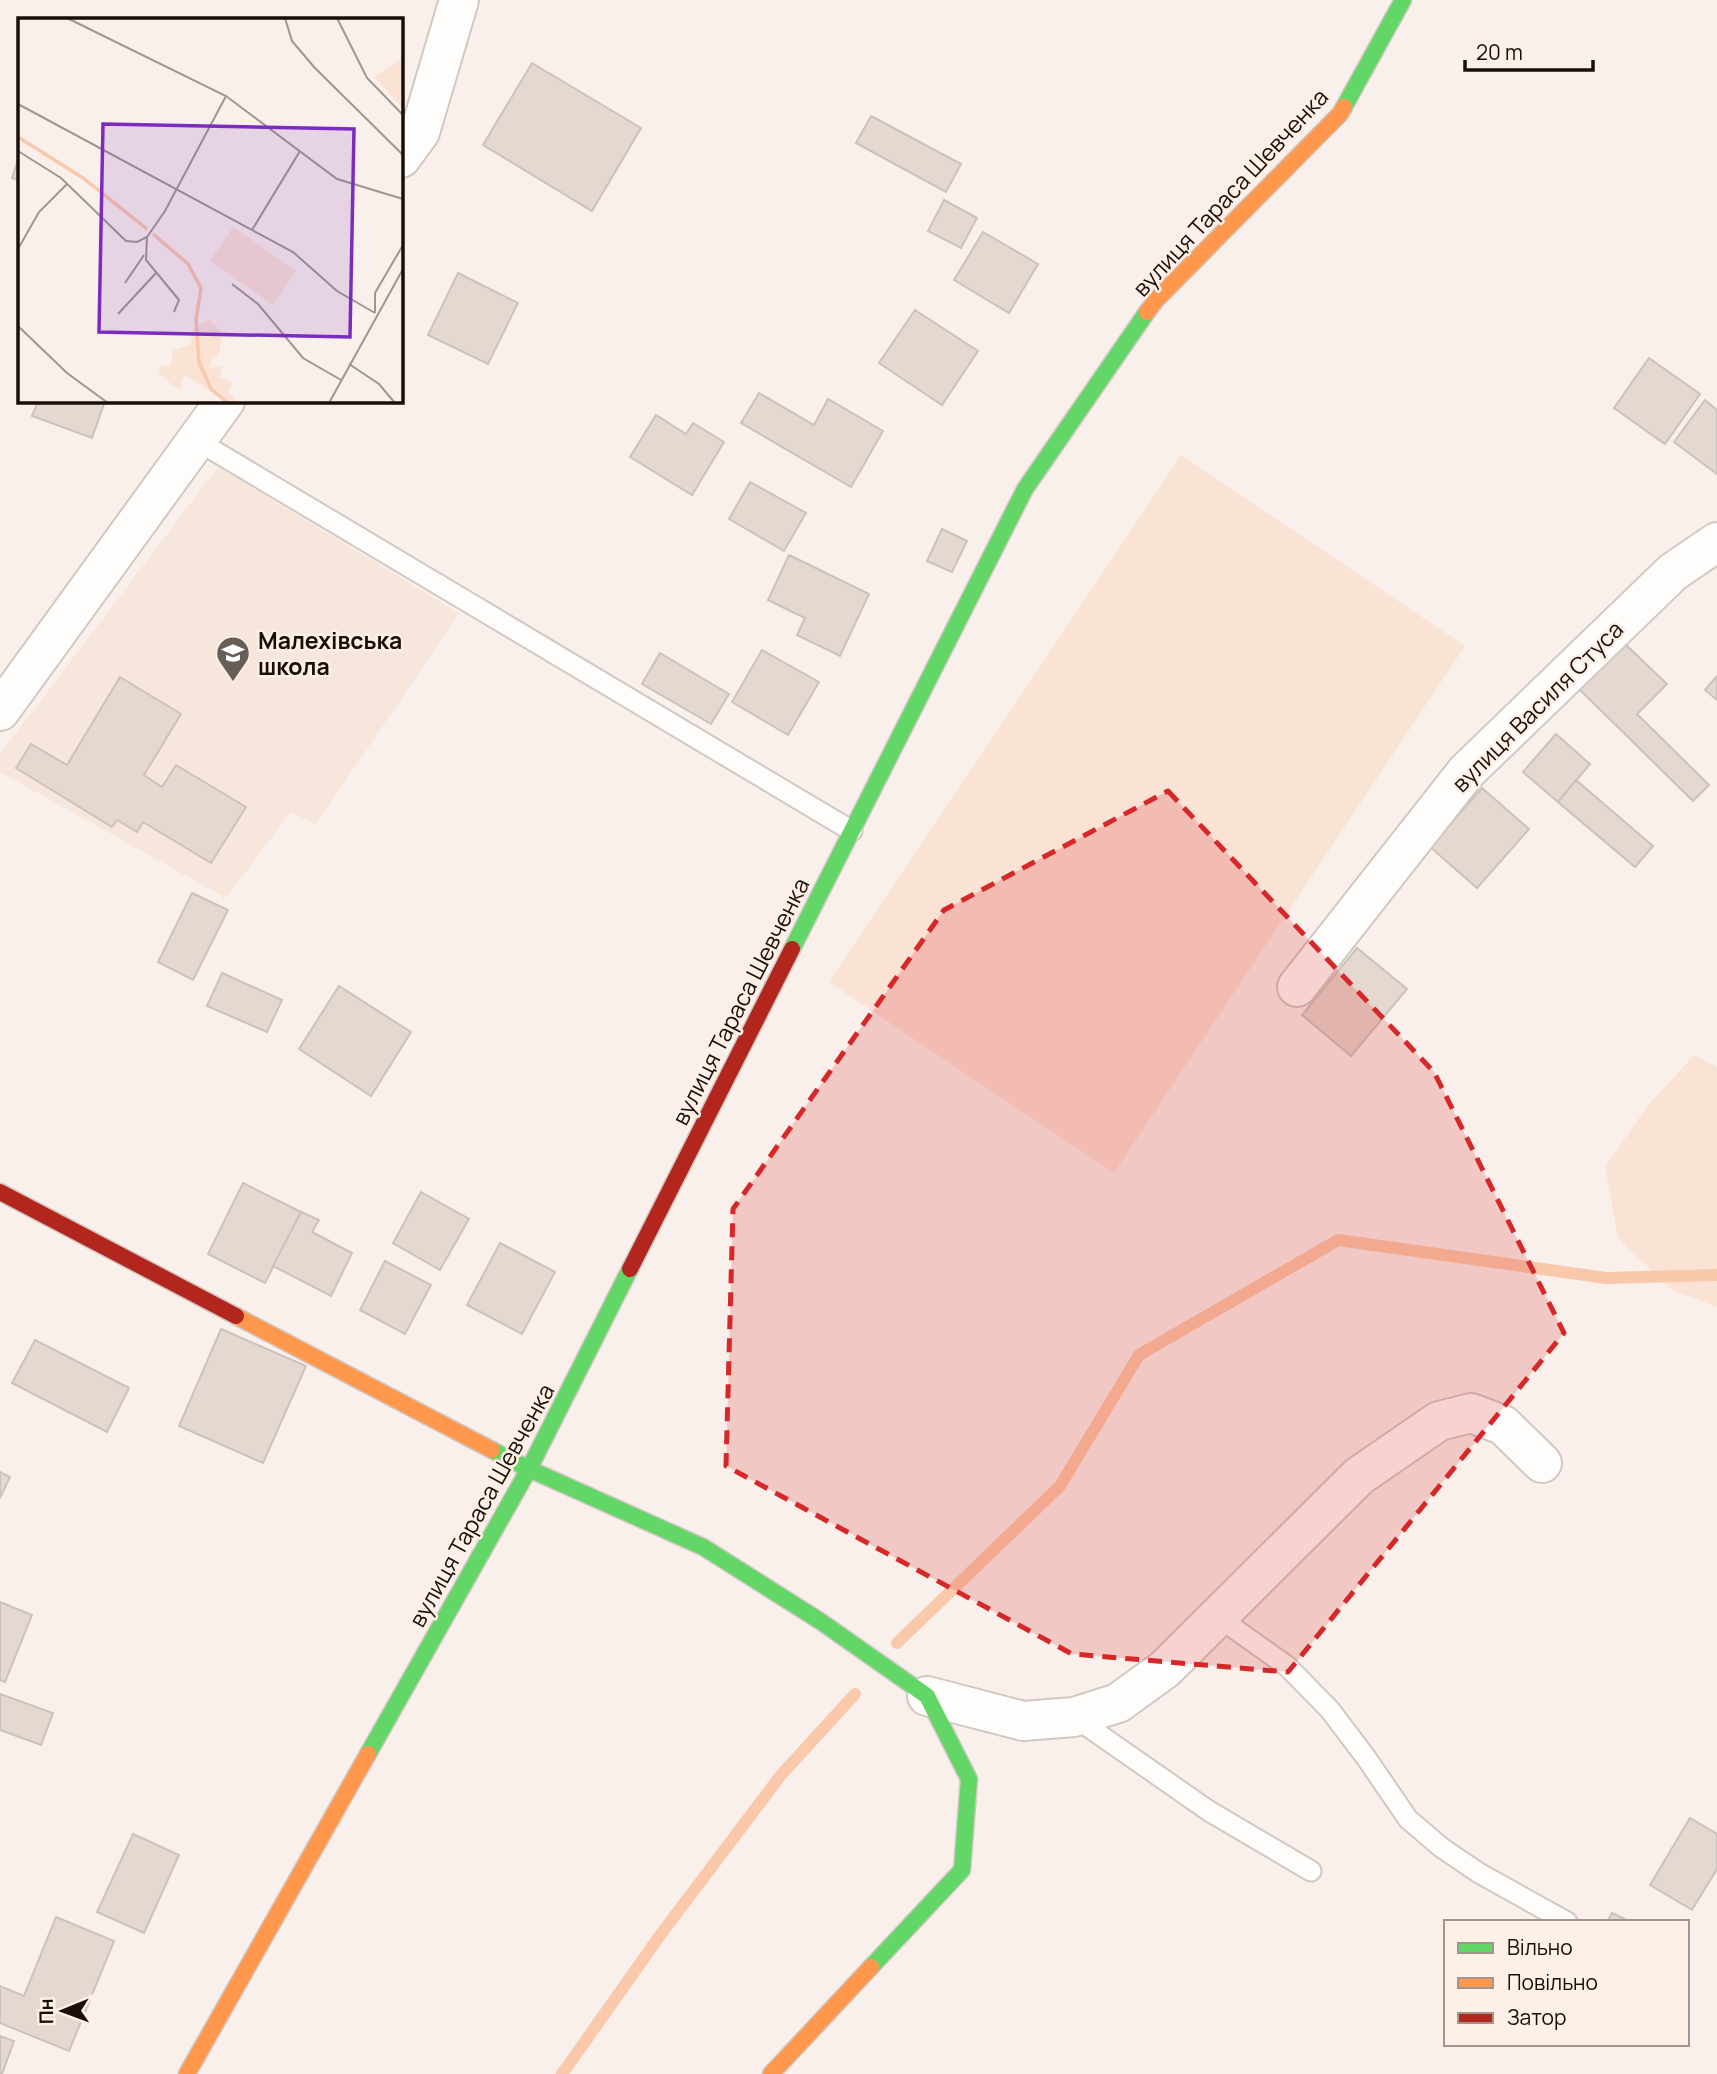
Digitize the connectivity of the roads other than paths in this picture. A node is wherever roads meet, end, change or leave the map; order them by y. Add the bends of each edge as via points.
1 (459, 0) edge
2 (1403, 0) edge
3 (402, 157) edge
4 (224, 402) edge
5 (196, 440) junction
6 (1717, 542) edge
7 (0, 711) edge
8 (852, 831) junction
9 (1297, 987) dead end
10 (0, 1192) edge
11 (1542, 1463) dead end
12 (530, 1469) junction
13 (1217, 1617) junction
14 (928, 1696) junction
15 (1074, 1717) junction
16 (1311, 1871) dead end
17 (1563, 1920) edge
18 (187, 2074) edge
19 (771, 2074) edge

1 - 3 street via 420,132
2 - 8 street, вулиця Тараса Шевченка via 1340,114 1156,300 1024,489
4 - 5 street
5 - 7 street
5 - 8 lane
6 - 9 street, вулиця Василя Стуса via 1673,572 1466,772
8 - 12 street, вулиця Тараса Шевченка
10 - 12 street
11 - 13 street via 1503,1425 1471,1413 1439,1421 1359,1476
12 - 14 street via 704,1547
12 - 18 street, вулиця Тараса Шевченка
13 - 15 street via 1165,1669 1118,1703
13 - 17 lane via 1287,1666 1322,1701 1408,1819 1441,1848
14 - 15 street via 1023,1721
14 - 19 street via 968,1779 962,1870
15 - 16 lane via 1209,1811

